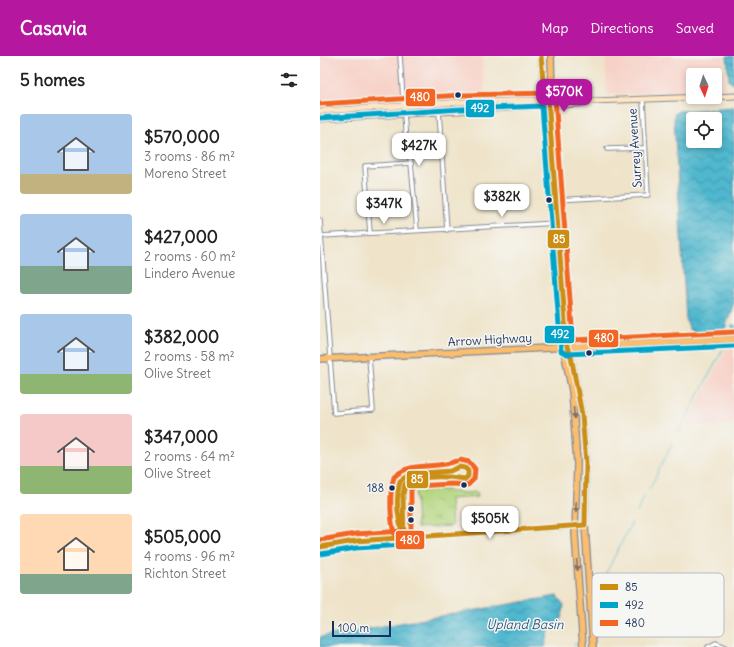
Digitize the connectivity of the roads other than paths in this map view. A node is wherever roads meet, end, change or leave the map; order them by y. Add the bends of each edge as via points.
1 (400, 56) edge
2 (541, 56) edge
3 (551, 56) edge
4 (734, 96) edge
5 (722, 97) edge
6 (686, 98) edge
7 (548, 99) junction
8 (642, 100) junction
9 (592, 101) junction
10 (403, 106) junction
11 (549, 106) junction
12 (320, 112) edge
13 (439, 112) junction
14 (404, 114) junction
15 (320, 119) edge
16 (645, 148) junction
17 (607, 149) dead end
18 (411, 163) junction
19 (556, 200) junction
20 (320, 220) edge
21 (557, 223) junction
22 (417, 230) junction
23 (447, 230) junction
24 (370, 233) junction
25 (321, 236) junction
26 (734, 340) edge
27 (567, 347) junction
28 (369, 357) junction
29 (320, 359) edge
30 (331, 359) junction
31 (585, 525) junction
32 (575, 526) junction
33 (320, 546) edge
34 (592, 632) edge
35 (592, 637) edge
36 (583, 647) edge
37 (593, 647) edge
38 (708, 647) edge
39 (726, 647) edge

1 - 10 street
2 - 7 main road via 544,93
3 - 7 main road via 552,93
4 - 5 street
6 - 8 street
7 - 9 street
7 - 10 street
7 - 11 main road
8 - 9 street
8 - 16 street, Surrey Avenue
9 - 11 street via 584,104
10 - 12 street
10 - 14 street
11 - 13 street
11 - 19 main road
13 - 14 street
13 - 23 street
14 - 15 street
14 - 18 street
16 - 17 street
16 - 19 street, Surrey Avenue via 648,195
18 - 22 street
18 - 24 street via 365,166
19 - 21 main road
20 - 25 street
21 - 23 street
21 - 27 main road
22 - 23 street
22 - 24 street
24 - 25 street
25 - 30 street
26 - 27 main road, Arrow Highway
27 - 28 main road, Arrow Highway
27 - 31 main road via 582,415 586,463
27 -> 32 main road via 564,356 572,391 577,464
28 - 30 main road, Arrow Highway
28 - 30 street via 373,410 334,413
29 - 30 main road, Arrow Highway
31 - 32 street
31 - 34 main road
32 - 33 street via 355,541
32 -> 36 main road
35 - 37 main road
38 - 39 street via 716,643

